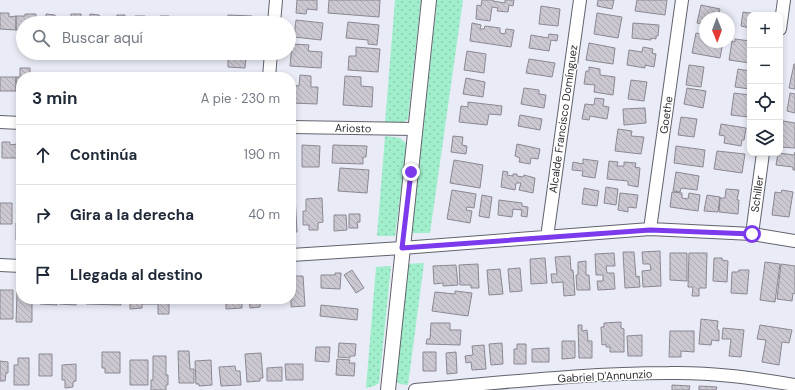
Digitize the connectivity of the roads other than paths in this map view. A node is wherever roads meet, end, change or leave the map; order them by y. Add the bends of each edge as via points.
1 (276, 0) edge
2 (429, 0) edge
3 (580, 0) edge
4 (682, 0) edge
5 (784, 0) edge
6 (782, 12) edge
7 (275, 16) edge
8 (270, 60) edge
9 (269, 72) edge
10 (0, 122) edge
11 (16, 123) edge
12 (296, 127) edge
13 (415, 129) junction
14 (763, 156) edge
15 (650, 230) junction
16 (752, 234) junction
17 (547, 237) junction
18 (795, 241) edge
19 (402, 248) junction
20 (296, 255) edge
21 (0, 265) edge
22 (16, 266) edge
23 (795, 385) edge
24 (388, 390) edge
25 (415, 390) edge

1 - 7 street
2 - 13 street
3 - 17 street, Alcalde Francisco Domínguez
4 - 15 street, Goethe
5 - 6 street
8 - 9 street
10 - 11 street
12 - 13 street, Ariosto
13 - 19 street
14 - 16 street, Schiller
15 - 16 street
15 - 17 street
16 - 18 street
17 - 19 street
19 - 20 street
19 - 24 street
21 - 22 street
23 - 25 street, Gabriel D'Annunzio via 748,377 670,373 604,375

